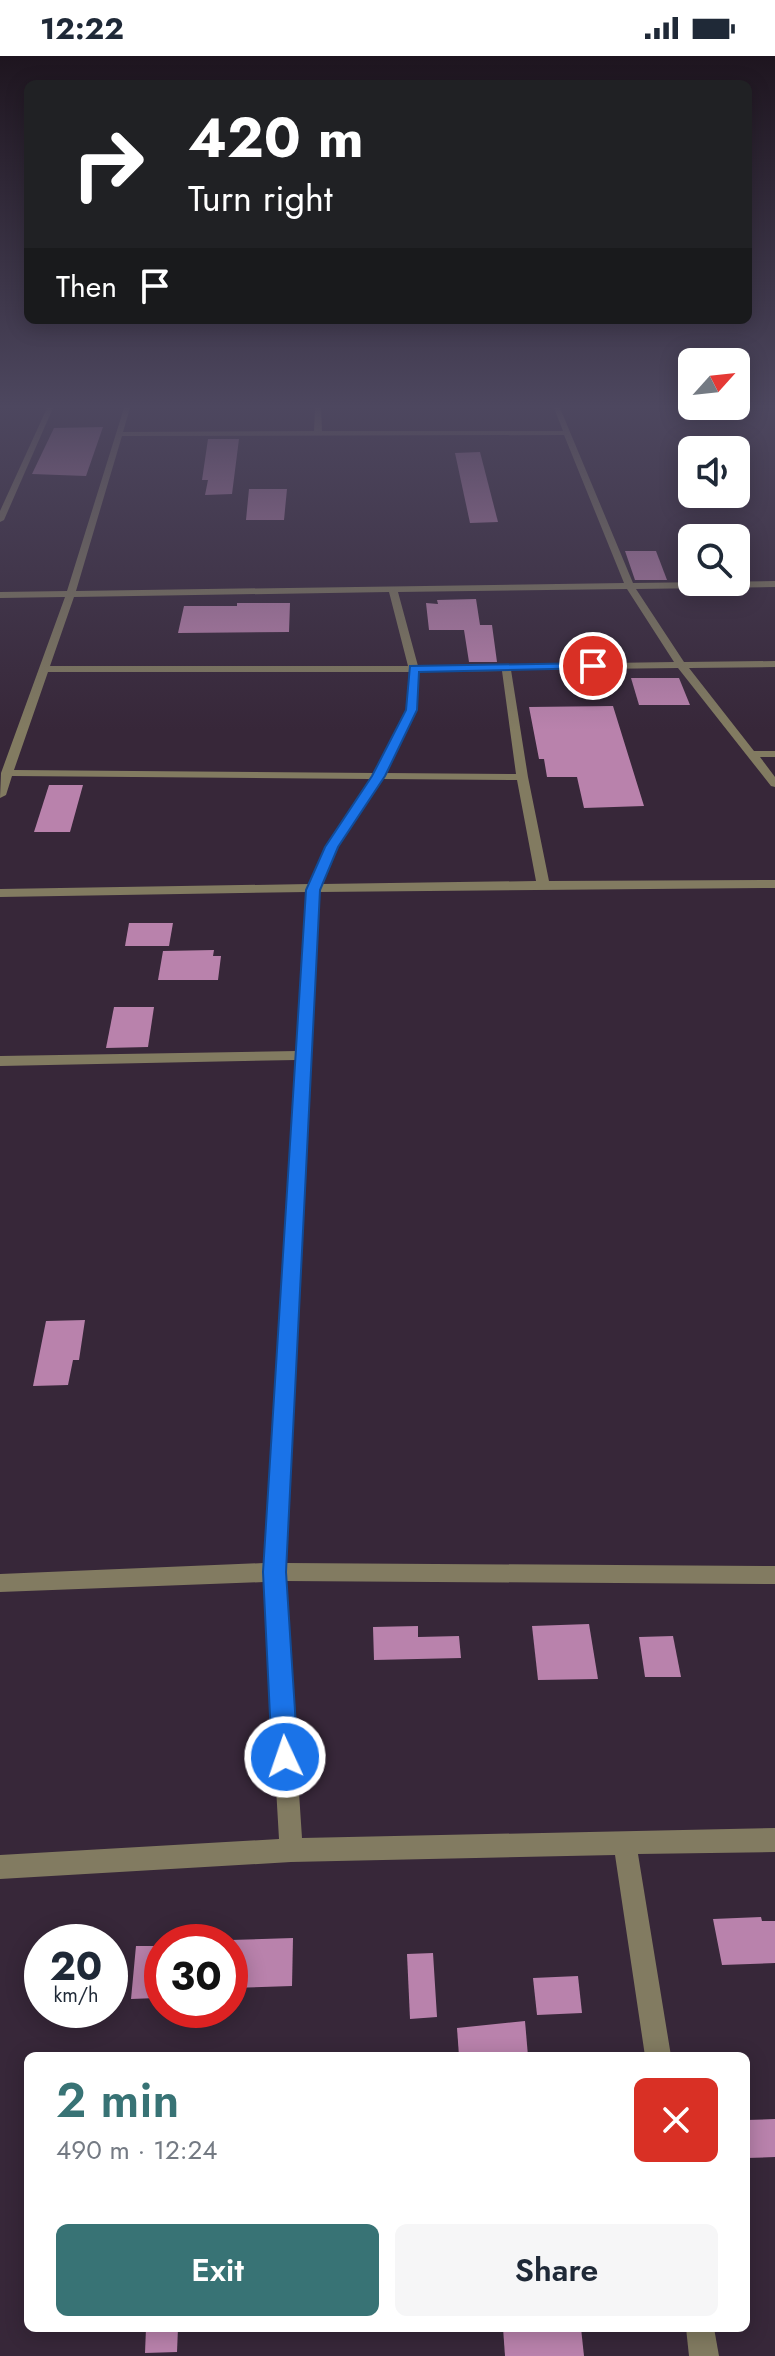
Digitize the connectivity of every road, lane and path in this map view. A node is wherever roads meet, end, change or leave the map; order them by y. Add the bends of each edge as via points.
1 (95, 515) edge
2 (601, 515) edge
3 (775, 584) edge
4 (629, 585) junction
5 (393, 589) junction
6 (71, 592) junction
7 (0, 595) edge
8 (775, 664) edge
9 (681, 665) junction
10 (506, 667) junction
11 (43, 669) junction
12 (414, 669) junction
13 (752, 754) junction
14 (775, 754) edge
15 (7, 773) junction
16 (378, 776) junction
17 (522, 777) junction
18 (775, 784) edge
19 (0, 795) edge
20 (543, 883) junction
21 (775, 884) edge
22 (313, 890) junction
23 (0, 893) edge
24 (303, 1055) junction
25 (0, 1061) edge
26 (274, 1572) junction
27 (775, 1575) edge
28 (0, 1583) edge
29 (775, 1840) edge
30 (625, 1844) junction
31 (291, 1850) junction
32 (0, 1867) edge
33 (657, 2052) edge
34 (701, 2332) edge
35 (704, 2356) edge

1 - 6 street
2 - 4 street
3 - 4 street
4 - 5 street
4 - 9 street
5 - 6 street
5 - 12 street
6 - 7 street
6 - 11 street
8 - 9 street
9 - 10 street
9 - 13 street
10 - 12 street
10 - 17 street
11 - 12 street
11 - 15 street
12 - 16 street via 411,710
13 - 14 street
13 - 18 street
15 - 16 street
15 - 19 street
16 - 17 street
16 - 22 street via 331,847
17 - 20 street
20 - 21 street
20 - 22 street
22 - 23 street
22 - 24 street
24 - 25 street
24 - 26 street
26 - 27 street
26 - 28 street
26 - 31 street
29 - 30 street
30 - 31 street
30 - 33 street
31 - 32 street
34 - 35 street

